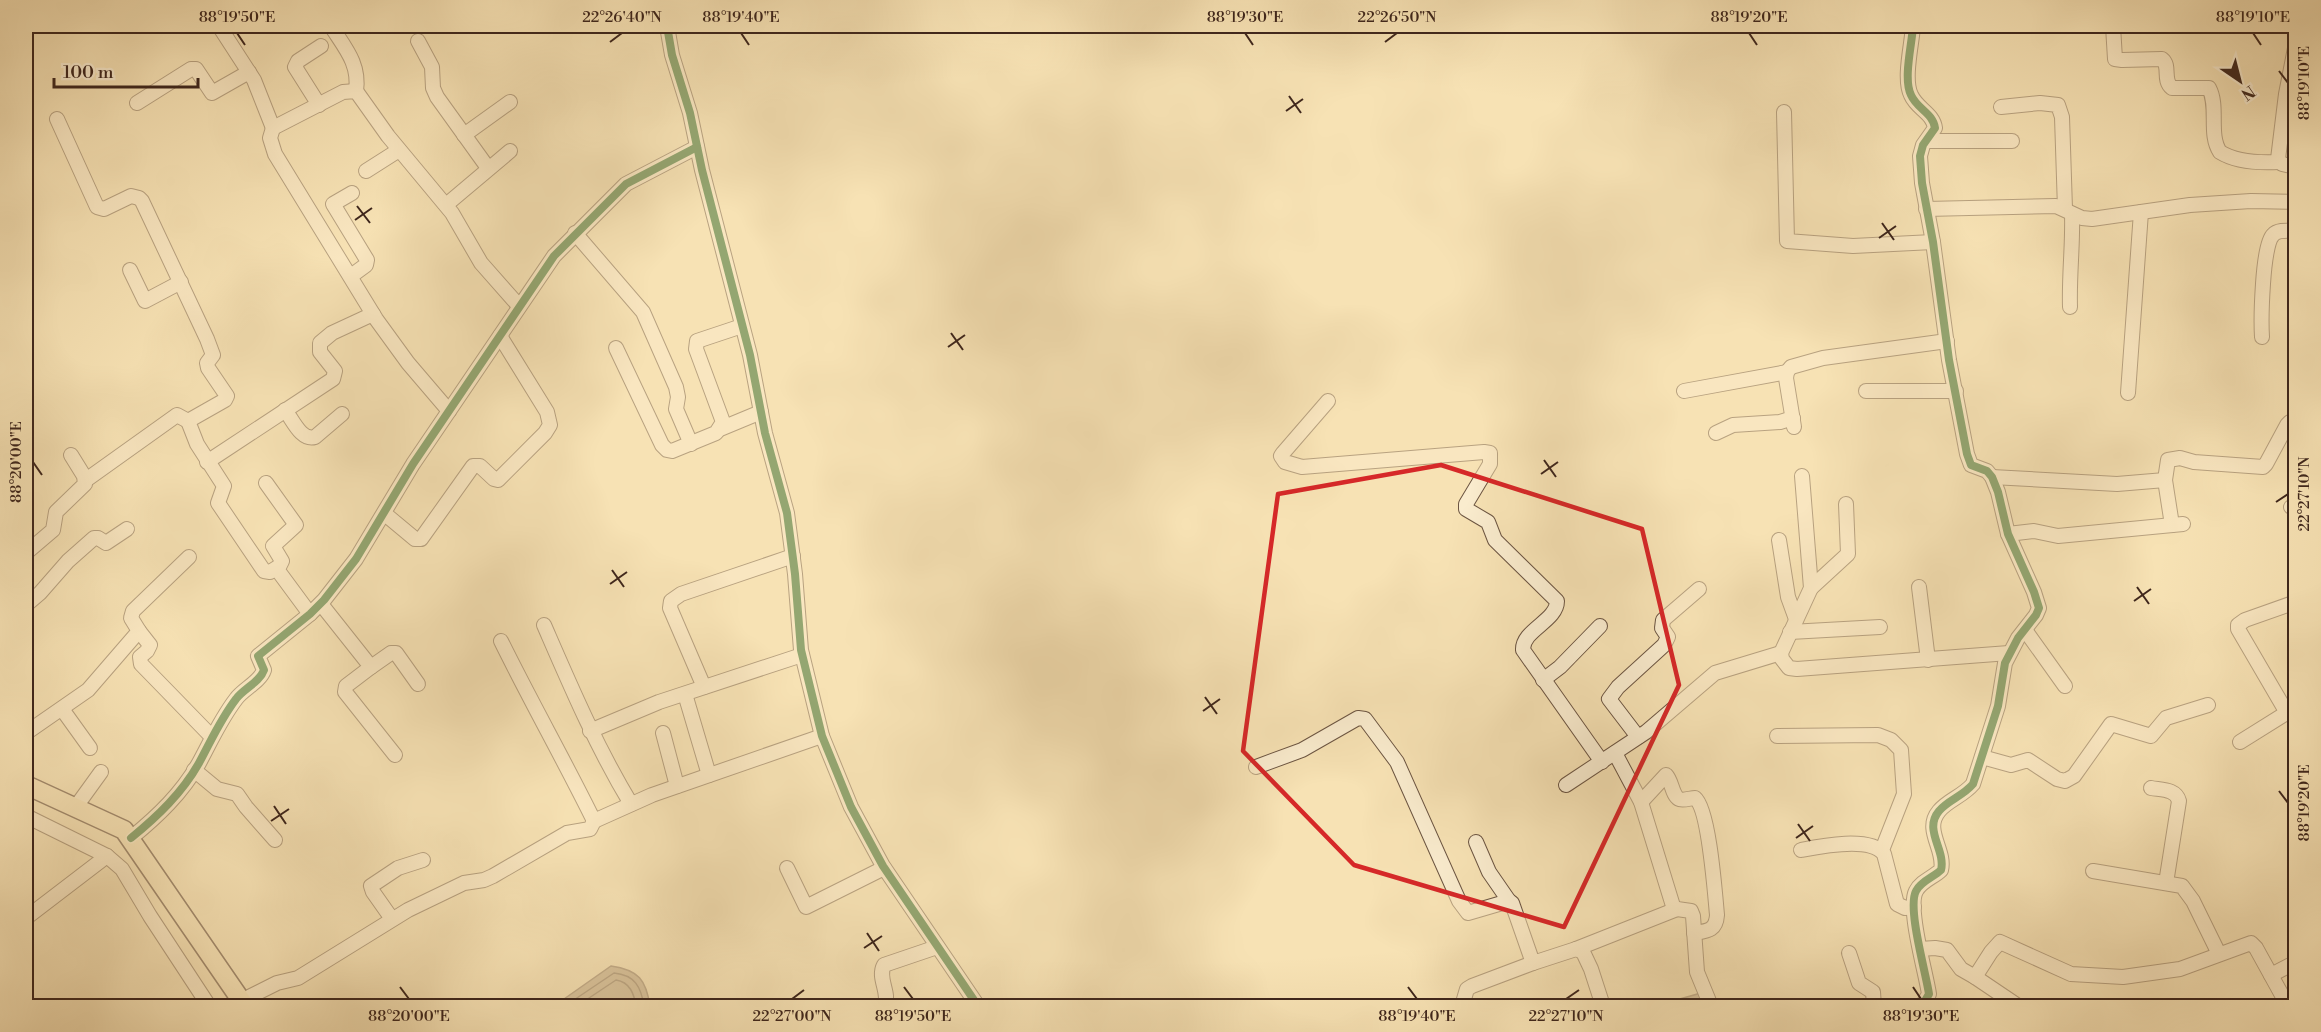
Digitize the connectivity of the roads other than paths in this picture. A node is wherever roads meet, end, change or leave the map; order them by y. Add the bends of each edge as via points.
1 (219, 26) edge
2 (332, 26) edge
3 (667, 26) edge
4 (1914, 26) edge
5 (2113, 26) edge
6 (418, 41) dead end
7 (2295, 43) edge
8 (321, 46) dead end
9 (249, 72) junction
10 (356, 91) junction
11 (510, 102) dead end
12 (137, 103) dead end
13 (319, 105) junction
14 (2001, 107) dead end
15 (1784, 112) dead end
16 (57, 119) dead end
17 (273, 128) junction
18 (464, 135) junction
19 (1926, 141) junction
20 (2012, 141) dead end
21 (698, 147) junction
22 (399, 150) junction
23 (510, 152) dead end
24 (2279, 162) junction
25 (2295, 167) edge
26 (488, 168) junction
27 (366, 171) dead end
28 (352, 193) dead end
29 (2295, 202) edge
30 (446, 205) junction
31 (1926, 209) junction
32 (2069, 212) junction
33 (2141, 212) junction
34 (2295, 231) edge
35 (575, 233) junction
36 (1933, 242) junction
37 (129, 270) dead end
38 (351, 276) junction
39 (181, 282) junction
40 (519, 306) junction
41 (2070, 307) dead end
42 (373, 314) junction
43 (742, 326) junction
44 (500, 336) junction
45 (2262, 337) dead end
46 (1947, 341) junction
47 (616, 348) dead end
48 (1787, 372) junction
49 (1684, 391) dead end
50 (1956, 391) junction
51 (1866, 392) dead end
52 (2128, 393) dead end
53 (1328, 401) dead end
54 (285, 410) junction
55 (449, 411) junction
56 (761, 412) junction
57 (342, 414) dead end
58 (188, 421) junction
59 (2295, 422) edge
60 (720, 429) junction
61 (1716, 433) dead end
62 (691, 444) junction
63 (71, 456) dead end
64 (207, 462) junction
65 (1802, 476) dead end
66 (1992, 477) junction
67 (86, 480) junction
68 (2165, 480) junction
69 (266, 483) dead end
70 (1846, 504) dead end
71 (384, 514) junction
72 (127, 529) dead end
73 (2008, 534) junction
74 (1779, 540) dead end
75 (26, 553) edge
76 (793, 556) junction
77 (189, 557) dead end
78 (278, 567) junction
79 (1919, 587) dead end
80 (1811, 588) junction
81 (1699, 589) dead end
82 (2295, 602) edge
83 (321, 603) junction
84 (26, 605) edge
85 (310, 614) junction
86 (544, 625) dead end
87 (1600, 626) dead end
88 (1793, 626) junction
89 (1880, 627) dead end
90 (2025, 630) junction
91 (139, 631) junction
92 (501, 641) dead end
93 (1781, 652) junction
94 (2009, 653) junction
95 (802, 655) junction
96 (1928, 660) junction
97 (371, 667) junction
98 (1543, 680) junction
99 (418, 684) dead end
100 (2065, 686) dead end
101 (704, 687) junction
102 (685, 694) junction
103 (2208, 705) dead end
104 (62, 709) junction
105 (2291, 710) edge
106 (590, 731) junction
107 (26, 733) edge
108 (663, 733) dead end
109 (822, 736) junction
110 (1777, 736) dead end
111 (212, 737) junction
112 (1638, 737) junction
113 (2240, 742) dead end
114 (90, 748) dead end
115 (1615, 753) junction
116 (395, 755) dead end
117 (1982, 757) junction
118 (1602, 762) junction
119 (1256, 767) dead end
120 (194, 770) junction
121 (101, 772) dead end
122 (709, 776) junction
123 (26, 785) edge
124 (1566, 785) dead end
125 (677, 786) junction
126 (2151, 788) dead end
127 (1641, 802) junction
128 (631, 804) junction
129 (75, 808) junction
130 (26, 816) edge
131 (594, 821) junction
132 (131, 838) junction
133 (276, 840) dead end
134 (1476, 842) dead end
135 (1801, 850) dead end
136 (1882, 850) junction
137 (107, 856) junction
138 (423, 860) dead end
139 (787, 868) dead end
140 (884, 868) junction
141 (2093, 871) dead end
142 (2166, 883) junction
143 (1509, 901) junction
144 (1914, 907) junction
145 (1677, 909) junction
146 (26, 918) edge
147 (392, 919) junction
148 (1694, 933) junction
149 (937, 947) junction
150 (1576, 949) junction
151 (1920, 949) junction
152 (1849, 953) dead end
153 (2219, 954) junction
154 (2295, 962) edge
155 (1533, 963) junction
156 (2271, 975) junction
157 (1975, 976) junction
158 (243, 1004) edge
159 (209, 1006) edge
160 (885, 1006) edge
161 (978, 1006) edge
162 (1462, 1006) edge
163 (1603, 1006) edge
164 (1711, 1006) edge
165 (1874, 1006) edge
166 (1922, 1006) edge
167 (2018, 1006) edge
168 (2288, 1006) edge

1 - 9 street
2 - 10 street via 356,69
3 - 21 street
4 - 19 street via 1909,90 1916,104 1934,120 1935,128
5 - 24 street via 2115,59 2162,59 2172,88 2210,88 2215,141 2220,152 2242,160
6 - 18 street via 432,67 437,97
7 - 24 street
8 - 13 street via 295,67
9 - 12 street via 214,93 196,69 191,69
9 - 17 street
10 - 13 street via 343,92
10 - 22 street
11 - 18 street
13 - 17 street
14 - 32 street via 2058,105
15 - 36 street via 1787,241 1853,246
16 - 39 street via 97,207 104,209 131,196 139,198
17 - 38 street via 270,138 274,154
18 - 26 street
19 - 20 street
19 - 31 street via 1920,156
21 - 35 street via 626,184
21 - 43 street
22 - 27 street
22 - 30 street
23 - 26 street
24 - 25 street
26 - 30 street
28 - 38 street via 333,204 367,260
29 - 33 street via 2251,201
30 - 40 street via 481,263
31 - 32 street via 2044,206
31 - 36 street
32 - 33 street via 2092,219
32 - 41 street via 2073,240
33 - 52 street
34 - 45 street via 2279,232 2271,238 2261,307
35 - 40 street
35 - 62 street via 643,312 676,387 676,409
36 - 46 street
37 - 39 street via 145,301
38 - 42 street
39 - 58 street via 213,355 208,368 227,396
40 - 44 street
42 - 54 street via 323,339 319,348 332,366 333,379
42 - 55 street
43 - 56 street
43 - 60 street via 696,344 722,418
44 - 55 street
44 - 71 street via 548,412 550,425 545,433 498,480 480,466 473,466 420,539
46 - 48 street via 1822,357 1798,364
46 - 50 street
47 - 62 street via 662,445 672,451
48 - 49 street
48 - 61 street via 1794,423 1733,425
50 - 51 street
50 - 66 street via 1971,465
53 - 98 street via 1283,453 1285,462 1302,466 1490,453 1492,460 1466,509 1488,522 1495,540 1557,601 1555,610 1522,646
54 - 57 street via 304,436 310,438
54 - 64 street
55 - 71 street
56 - 60 street
56 - 76 street via 787,513
58 - 64 street
58 - 67 street via 177,415
59 - 68 street via 2287,425 2263,467 2180,458 2168,460
60 - 62 street
63 - 67 street
64 - 78 street via 225,488 218,503 260,566 266,572
65 - 80 street
66 - 68 street via 2117,484
66 - 73 street
67 - 75 street via 83,488 56,512 49,535
68 - 73 street via 2177,524 2058,536 2034,531
69 - 78 street via 296,525 273,546 282,561
70 - 80 street via 1848,554
71 - 83 street via 356,559
72 - 84 street via 106,543 94,538
73 - 90 street via 2039,608
74 - 88 street
76 - 95 street
76 - 101 street via 681,594 671,601 670,608
77 - 91 street via 133,611 131,618
78 - 85 street
79 - 96 street
80 - 88 street
81 - 112 street via 1663,620 1662,628 1668,638 1664,645 1609,699
82 - 105 street via 2238,625
83 - 85 street
83 - 97 street
85 - 111 street via 258,656 264,670 261,676 238,696
86 - 106 street
87 - 98 street
88 - 89 street
88 - 93 street
90 - 94 street
90 - 100 street
91 - 104 street via 94,684
91 - 111 street via 150,646 140,657 141,664
92 - 131 street
93 - 96 street via 1789,668 1797,669
93 - 112 street via 1715,673
94 - 96 street
94 - 117 street
95 - 101 street
95 - 109 street
97 - 99 street via 396,653
97 - 116 street via 344,690
98 - 118 street
101 - 102 street
102 - 106 street
102 - 122 street
103 - 117 street via 2166,718 2151,736 2111,724 2074,776 2066,781 2028,760 2011,765
104 - 107 street
104 - 114 street
105 - 113 street
106 - 128 street
108 - 125 street
109 - 122 street
109 - 140 street via 851,807
110 - 136 street via 1878,735 1897,744 1903,757 1904,794
111 - 120 street
112 - 115 street
115 - 118 street
115 - 127 street
117 - 144 street via 1973,784 1936,814 1933,824 1942,857 1941,870 1917,888
118 - 124 street
119 - 143 street via 1302,750 1362,717 1397,762 1463,907 1468,913 1476,912
120 - 132 street via 159,815
120 - 133 street via 217,789 237,794
121 - 129 street
122 - 125 street
123 - 129 main road
125 - 128 street
126 - 142 street via 2174,792 2179,801
127 - 145 street
127 - 148 street via 1666,775 1676,797 1695,798 1700,803 1718,915 1713,928
128 - 131 street
129 - 132 main road via 114,824
130 - 137 street
131 - 147 street via 590,828 567,833 493,876 464,883
132 - 158 main road
134 - 143 street via 1489,872
135 - 136 street via 1833,844
136 - 144 street via 1898,904
137 - 146 street
137 - 159 street via 127,875
138 - 147 street via 398,868 371,886
139 - 140 street via 806,907
140 - 149 street
141 - 142 street
142 - 153 street via 2182,886 2187,892
143 - 155 street via 1515,907
144 - 151 street
145 - 148 street via 1691,911
145 - 150 street
147 - 158 street via 298,978 278,983
148 - 164 street via 1697,972
149 - 160 street via 884,965 881,974 888,997
149 - 161 street
150 - 155 street
150 - 163 street via 1586,957
151 - 157 street via 1944,948 1961,969
151 - 166 street via 1929,994
152 - 165 street via 1859,983 1873,992
153 - 156 street via 2251,943
153 - 157 street via 2192,966 2159,973 2088,976 2061,970 2000,942
154 - 156 street
155 - 162 street via 1467,989
156 - 168 street
157 - 167 street

